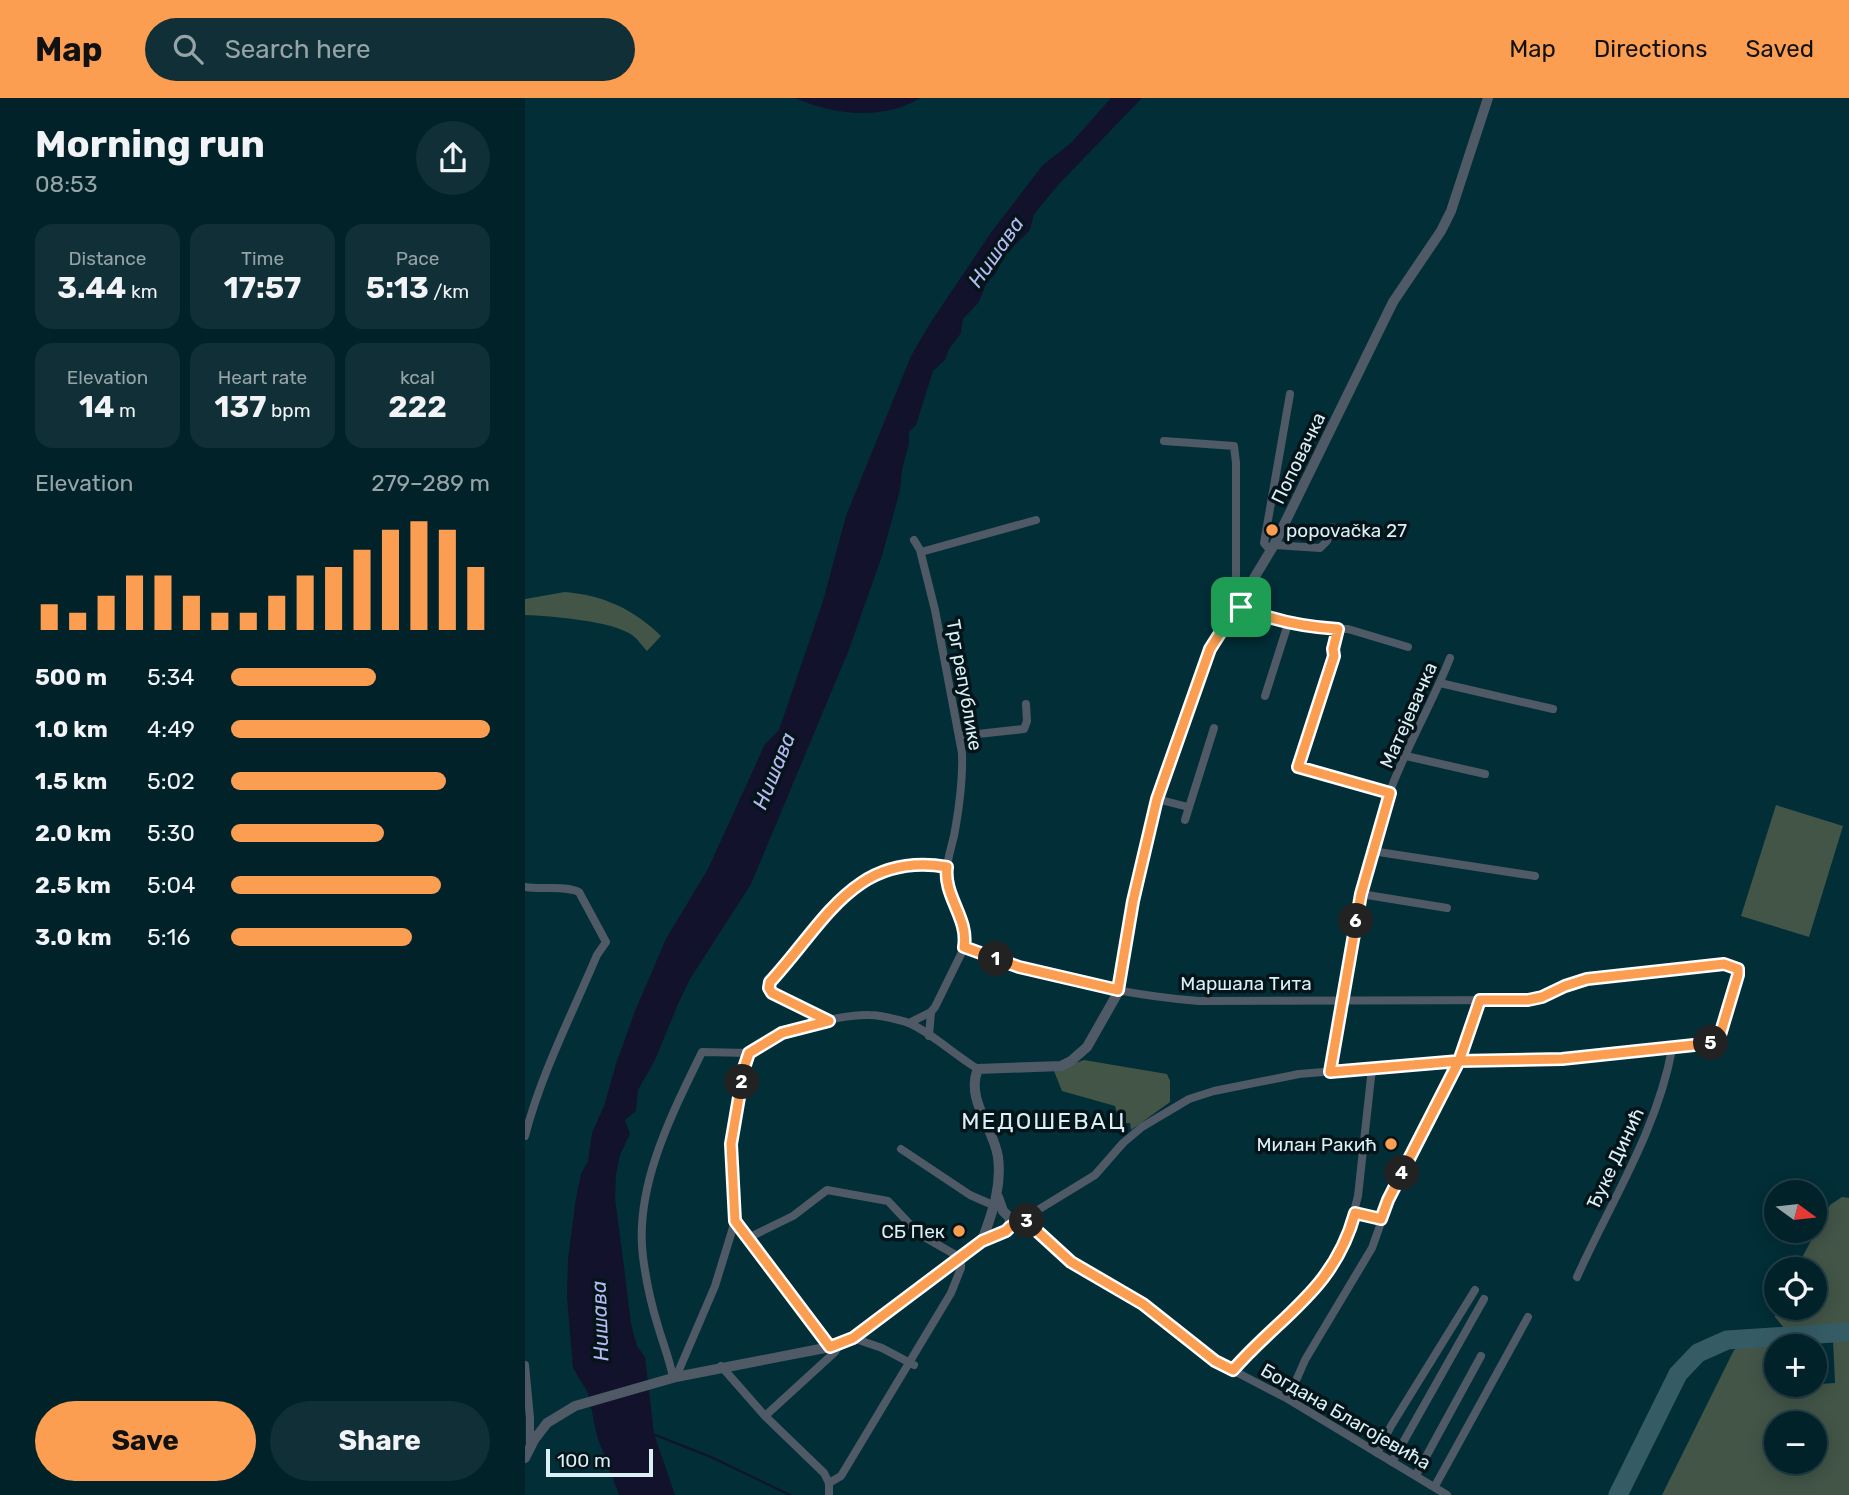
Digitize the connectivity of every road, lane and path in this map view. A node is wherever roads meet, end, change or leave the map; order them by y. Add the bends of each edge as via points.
1 (1488, 98) edge
2 (1290, 394) dead end
3 (1164, 441) dead end
4 (1036, 520) dead end
5 (1332, 527) dead end
6 (914, 540) dead end
7 (1272, 548) junction
8 (921, 552) junction
9 (1238, 605) junction
10 (1288, 624) junction
11 (1338, 629) junction
12 (1408, 647) dead end
13 (1451, 657) dead end
14 (1440, 683) junction
15 (1265, 696) dead end
16 (1027, 704) dead end
17 (1553, 709) dead end
18 (1214, 728) dead end
19 (959, 736) junction
20 (1406, 756) junction
21 (1485, 774) dead end
22 (1390, 793) junction
23 (1157, 799) junction
24 (1188, 807) junction
25 (1185, 820) dead end
26 (1372, 851) junction
27 (947, 867) junction
28 (1535, 876) dead end
29 (525, 887) edge
30 (1361, 894) junction
31 (1447, 908) dead end
32 (964, 947) junction
33 (1118, 990) junction
34 (1342, 999) junction
35 (1480, 1000) junction
36 (931, 1012) junction
37 (829, 1021) junction
38 (909, 1023) junction
39 (929, 1036) junction
40 (1672, 1049) junction
41 (749, 1053) junction
42 (1459, 1061) junction
43 (1372, 1068) junction
44 (978, 1069) junction
45 (1330, 1072) junction
46 (525, 1136) edge
47 (901, 1149) dead end
48 (1355, 1213) junction
49 (1007, 1214) junction
50 (1381, 1219) junction
51 (735, 1221) junction
52 (988, 1224) junction
53 (998, 1233) junction
54 (748, 1238) junction
55 (982, 1241) junction
56 (961, 1258) junction
57 (1577, 1278) dead end
58 (1475, 1290) dead end
59 (1483, 1299) dead end
60 (1528, 1317) dead end
61 (853, 1338) junction
62 (835, 1346) junction
63 (1481, 1356) dead end
64 (912, 1363) junction
65 (525, 1365) edge
66 (721, 1366) junction
67 (1233, 1370) junction
68 (675, 1377) junction
69 (1288, 1399) junction
70 (765, 1416) junction
71 (530, 1418) junction
72 (547, 1423) junction
73 (527, 1453) edge
74 (1377, 1453) junction
75 (1392, 1462) junction
76 (1416, 1475) junction
77 (829, 1483) junction
78 (1435, 1486) junction
79 (829, 1495) edge
80 (1447, 1495) edge

1 - 7 street, Поповачка via 1451,211 1393,302
2 - 7 street via 1264,543
3 - 9 street via 1234,446
4 - 8 street
5 - 7 street via 1320,548
6 - 8 street, Трг републике
7 - 9 street, Поповачка
8 - 19 street, Трг републике
9 - 10 street
9 - 23 street, Поповачка via 1210,649
10 - 11 street
10 - 15 street
11 - 12 street
11 - 22 street via 1334,656 1298,767
13 - 14 street, Матејевачка
14 - 17 street
14 - 20 street, Матејевачка
16 - 19 street via 1024,729
18 - 24 street
19 - 27 street, Трг републике via 962,777
20 - 21 street
20 - 22 street, Матејевачка
22 - 26 street, Матејевачка
23 - 24 street
23 - 33 street, Поповачка
24 - 25 street
26 - 28 street
26 - 30 street, Матејевачка
27 - 32 street, Трг републике via 947,883 964,928
27 - 37 street via 919,864 873,876 830,908 770,982 772,993
29 - 46 street via 579,892 606,942 555,1055
30 - 31 street
30 - 34 street, Матејевачка
32 - 33 street, Маршала Тита via 1019,967
32 - 36 street
33 - 34 street, Маршала Тита via 1199,1001
33 - 44 street, Поповачка via 1094,1037 1067,1064
34 - 35 street, Маршала Тита
34 - 45 street, Матејевачка
35 - 40 street, Маршала Тита via 1528,1000 1587,979 1724,964 1738,969 1717,1040
35 - 42 street
36 - 38 street
36 - 39 street
37 - 38 street via 872,1015
37 - 41 street via 782,1033
38 - 39 street
39 - 44 street
40 - 42 street via 1562,1059
40 - 57 street, Ђуке Динић via 1649,1125
41 - 51 street via 731,1144
41 - 68 street via 702,1052 661,1143 647,1195 643,1259 657,1324
42 - 43 street
42 - 50 street
43 - 45 street
43 - 48 street
44 - 49 street via 975,1088 997,1154
45 - 49 street via 1239,1084 1189,1099 1132,1135 1095,1175 1057,1196
47 - 49 street, Богдана Благојевића
48 - 50 street
48 - 67 street via 1338,1254 1310,1295
49 - 52 street via 989,1216
49 - 53 street via 1006,1231
49 - 67 street, Богдана Благојевића
50 - 69 street via 1372,1248 1305,1360
51 - 54 street
51 - 68 street via 715,1286
52 - 53 street
52 - 55 street
53 - 55 street
54 - 56 street via 793,1216 823,1191 835,1191 888,1201 919,1234
54 - 62 street
55 - 56 street
56 - 61 street
56 - 64 street via 957,1281
58 - 74 street
59 - 75 street
60 - 78 street
61 - 62 street
61 - 64 street
62 - 66 street
62 - 70 street via 835,1352
63 - 76 street
64 - 77 street via 841,1476
65 - 71 street
66 - 68 street
66 - 70 street
67 - 69 street, Богдана Благојевића
68 - 72 street via 575,1406
69 - 74 street, Богдана Благојевића
70 - 77 street
71 - 72 street
71 - 73 street
72 - 73 street
74 - 75 street, Богдана Благојевића
75 - 76 street, Богдана Благојевића
76 - 78 street, Богдана Благојевића
77 - 79 street
78 - 80 street, Богдана Благојевића

